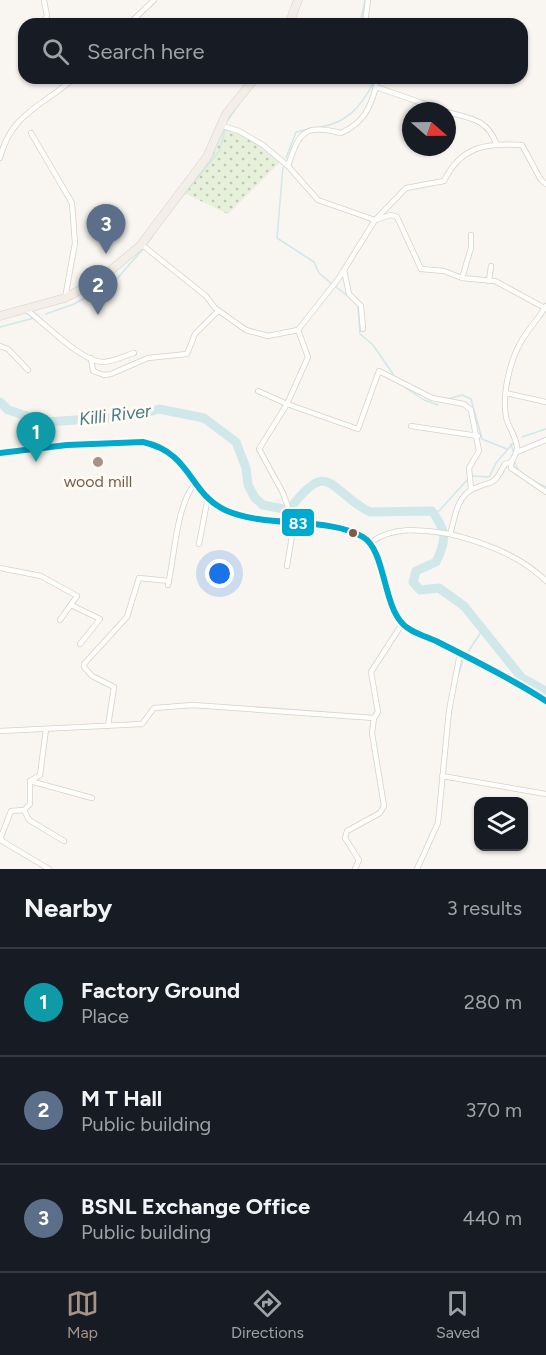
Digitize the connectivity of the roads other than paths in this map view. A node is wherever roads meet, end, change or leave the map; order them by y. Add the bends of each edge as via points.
1 (44, 0) edge
2 (154, 0) edge
3 (298, 0) edge
4 (368, 0) edge
5 (46, 18) edge
6 (135, 18) edge
7 (291, 18) edge
8 (366, 18) edge
9 (67, 84) edge
10 (251, 84) edge
11 (376, 84) edge
12 (376, 87) junction
13 (420, 102) edge
14 (456, 114) edge
15 (220, 125) junction
16 (31, 133) dead end
17 (496, 143) junction
18 (0, 156) edge
19 (288, 166) junction
20 (546, 184) edge
21 (375, 220) junction
22 (471, 235) dead end
23 (141, 244) junction
24 (491, 266) dead end
25 (344, 270) junction
26 (462, 278) junction
27 (489, 281) junction
28 (65, 298) junction
29 (546, 307) edge
30 (27, 310) junction
31 (218, 310) junction
32 (0, 316) edge
33 (363, 329) dead end
34 (298, 330) junction
35 (0, 346) edge
36 (134, 353) dead end
37 (91, 358) junction
38 (27, 370) dead end
39 (258, 391) dead end
40 (506, 393) junction
41 (546, 402) edge
42 (287, 404) junction
43 (411, 426) dead end
44 (478, 435) junction
45 (546, 440) edge
46 (517, 452) junction
47 (0, 453) edge
48 (511, 462) junction
49 (196, 482) junction
50 (471, 489) junction
51 (546, 492) edge
52 (208, 497) junction
53 (294, 524) junction
54 (450, 534) junction
55 (370, 543) junction
56 (199, 544) dead end
57 (288, 566) dead end
58 (0, 568) edge
59 (546, 581) edge
60 (71, 605) junction
61 (60, 620) dead end
62 (402, 624) junction
63 (80, 644) dead end
64 (460, 653) junction
65 (546, 701) edge
66 (374, 718) junction
67 (108, 726) junction
68 (46, 729) junction
69 (0, 731) edge
70 (442, 776) junction
71 (30, 781) junction
72 (546, 794) edge
73 (92, 798) dead end
74 (24, 810) junction
75 (1, 833) edge
76 (64, 841) dead end
77 (49, 869) edge
78 (355, 869) edge
79 (417, 869) edge

1 - 5 street
2 - 6 street
3 - 7 main road
4 - 8 street
9 - 18 street via 21,116
10 - 15 main road
11 - 12 street
12 - 13 street
12 - 19 street via 361,121 341,133 326,129 305,132 298,137
14 - 17 street via 477,120 491,130
15 - 19 street via 263,145
15 - 23 main road via 207,157
16 - 28 street via 72,203 75,243
17 - 20 street via 522,145
17 - 21 street via 477,147 453,164 444,181 406,188
19 - 21 street via 318,200
21 - 25 street
21 - 26 street via 397,217 421,268
22 - 26 street
23 - 28 main road via 100,279
23 - 31 street
24 - 27 street
25 - 33 street via 349,294 361,306
25 - 34 street
26 - 27 street
27 - 29 street
28 - 30 main road
29 - 40 street via 521,342
30 - 32 main road
30 - 37 street
31 - 34 street via 246,330 268,336
31 - 37 street via 195,334 187,354 148,358 104,375 93,371
34 - 42 street via 308,357
35 - 38 street via 8,349
36 - 37 street via 108,361
39 - 42 street
40 - 41 street
40 - 46 street via 506,420
42 - 44 street via 358,429 380,371 432,398 464,404 471,410
42 - 53 street via 259,449
43 - 44 street
44 - 50 street via 479,451 469,468
45 - 46 street
46 - 48 street
47 - 49 main road via 143,442 174,455
48 - 50 street via 490,485
48 - 51 street via 526,481
49 - 52 main road
49 - 67 street via 188,492 177,530 168,583 139,578 127,617 84,664 92,676 114,687
50 - 54 street via 456,508
52 - 53 main road via 241,515
52 - 56 street
53 - 55 main road via 352,531
53 - 57 street
54 - 55 street via 394,530
54 - 59 street via 472,539 517,559
55 - 62 main road
58 - 60 street via 46,578 77,596
60 - 61 street
60 - 63 street via 100,619
62 - 64 main road
62 - 66 street via 371,672 378,712
64 - 65 main road
64 - 70 street
66 - 67 street via 193,705 154,708 142,724
66 - 78 street via 372,733 384,806 380,813 347,831 345,838 359,860
67 - 68 street
68 - 69 street
68 - 71 street via 40,775
70 - 72 street
70 - 79 street via 438,823
71 - 73 street
71 - 74 street via 30,804
74 - 75 street via 11,811
74 - 76 street via 29,820
75 - 77 street via 2,841

